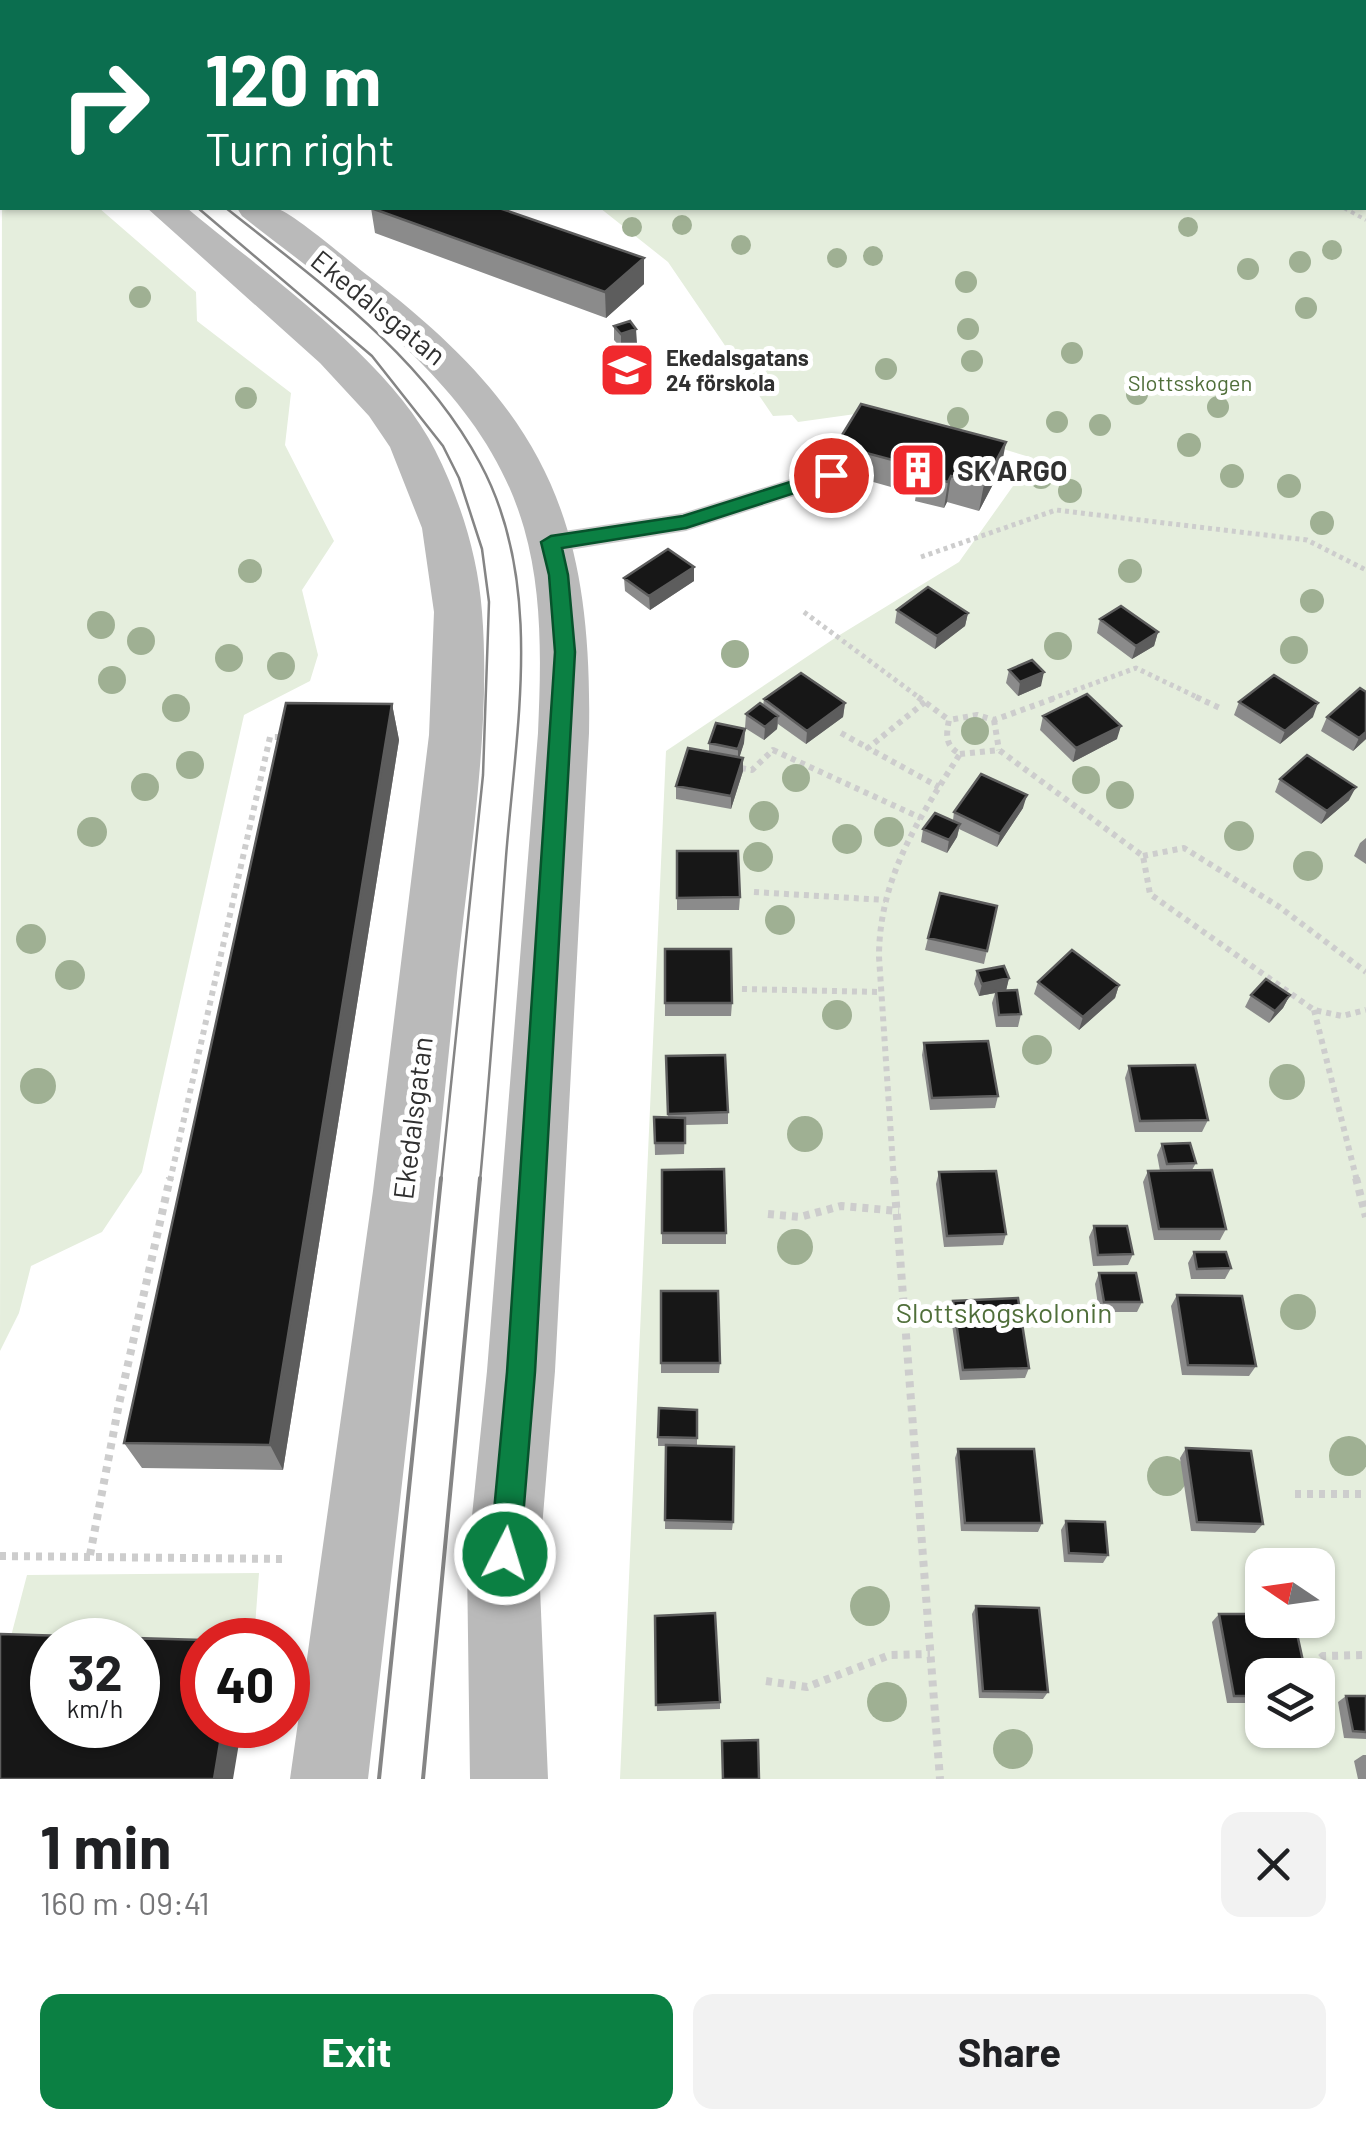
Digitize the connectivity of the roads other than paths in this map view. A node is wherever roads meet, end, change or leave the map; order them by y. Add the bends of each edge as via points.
1 (166, 210) edge
2 (258, 210) edge
3 (831, 475) dead end
4 (551, 542) junction
5 (328, 1779) edge
6 (509, 1779) edge

1 - 5 street, Ekedalsgatan via 335,354 386,407 412,447 445,528 458,612 455,735
2 - 4 street, Ekedalsgatan via 449,362 494,418 530,484
3 - 4 lane via 686,522
4 - 6 street, Ekedalsgatan via 565,652 502,1591

